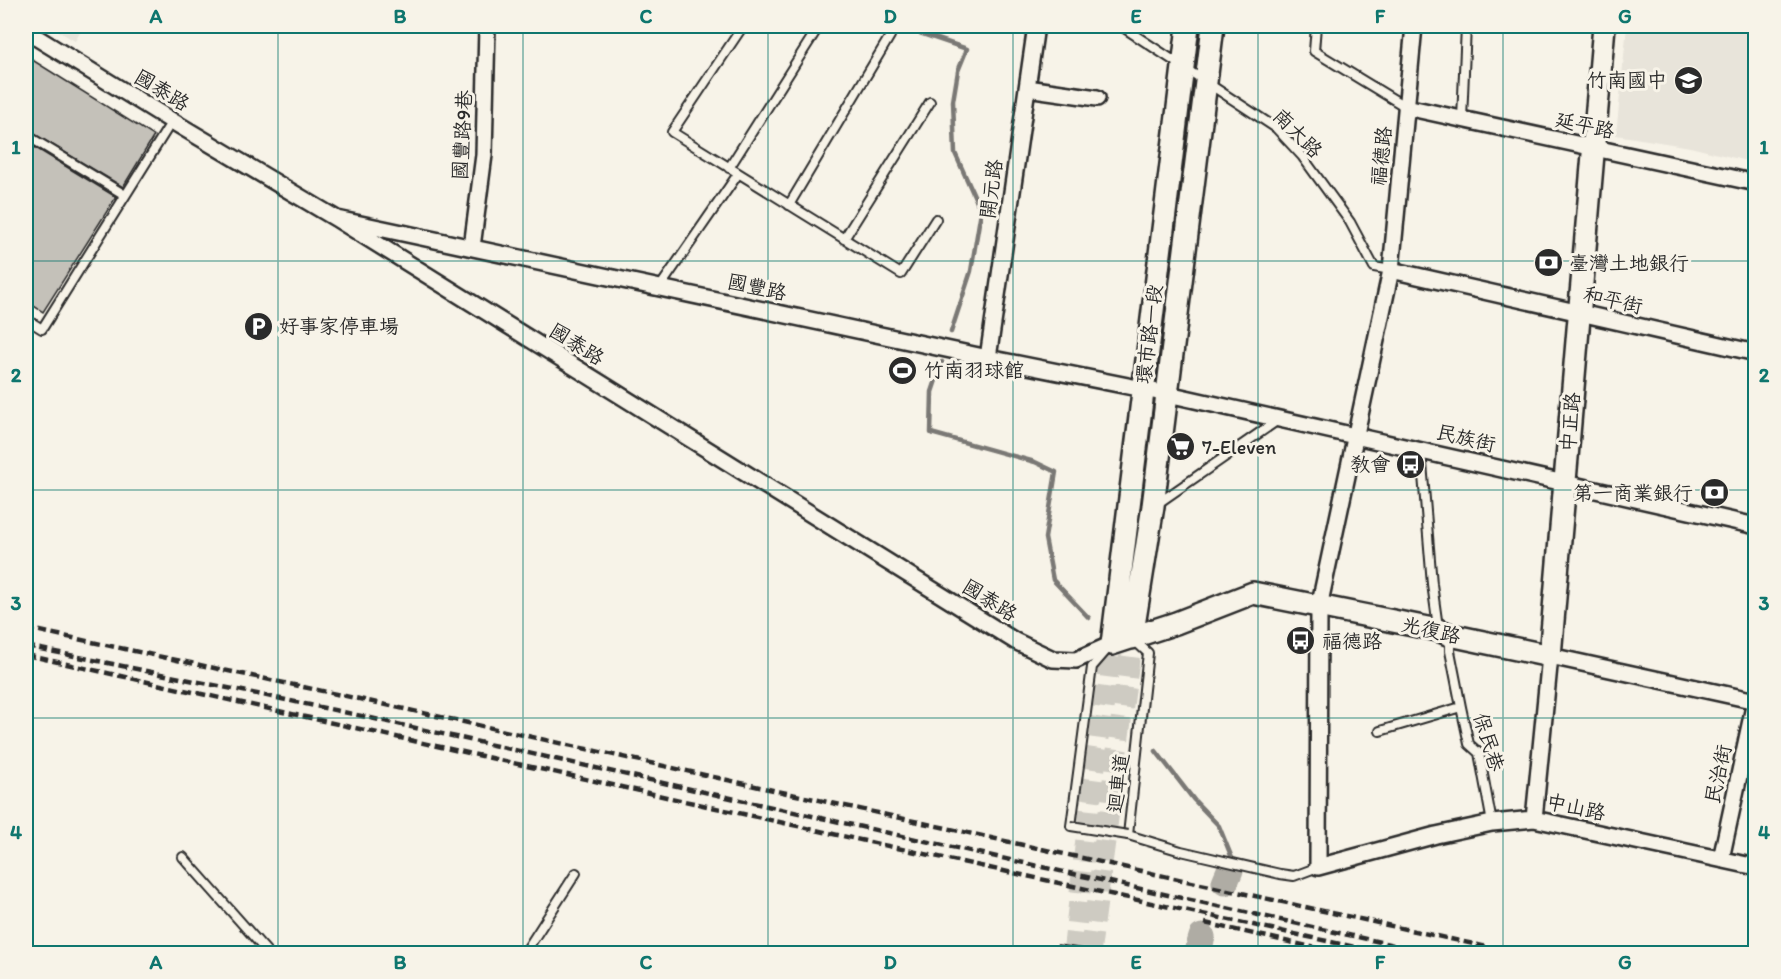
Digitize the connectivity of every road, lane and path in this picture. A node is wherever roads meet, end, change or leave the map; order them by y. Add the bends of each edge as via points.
1 (487, 26) edge
2 (743, 26) edge
3 (819, 26) edge
4 (1036, 26) edge
5 (1121, 26) edge
6 (1188, 26) edge
7 (1213, 26) edge
8 (1316, 26) edge
9 (1414, 26) edge
10 (1466, 26) edge
11 (1604, 26) edge
12 (26, 31) edge
13 (890, 36) dead end
14 (1183, 68) junction
15 (1206, 82) junction
16 (1027, 88) junction
17 (1097, 98) dead end
18 (930, 102) dead end
19 (1406, 107) junction
20 (1462, 119) junction
21 (172, 121) junction
22 (26, 135) edge
23 (1594, 148) junction
24 (729, 168) junction
25 (738, 174) junction
26 (1755, 183) edge
27 (125, 195) junction
28 (789, 205) junction
29 (337, 219) junction
30 (936, 219) dead end
31 (844, 239) junction
32 (472, 247) junction
33 (1391, 270) junction
34 (660, 287) junction
35 (1580, 314) junction
36 (26, 319) edge
37 (1755, 353) edge
38 (988, 358) junction
39 (1142, 388) junction
40 (1168, 394) junction
41 (1279, 419) junction
42 (1356, 434) junction
43 (1421, 450) junction
44 (1564, 482) junction
45 (1153, 506) junction
46 (1755, 526) edge
47 (1319, 607) junction
48 (1444, 633) junction
49 (1132, 638) junction
50 (1112, 644) junction
51 (1550, 656) junction
52 (1755, 700) edge
53 (1461, 707) junction
54 (1380, 731) dead end
55 (1534, 819) junction
56 (1492, 823) junction
57 (1128, 835) junction
58 (183, 857) dead end
59 (1721, 859) junction
60 (1318, 867) junction
61 (1755, 867) edge
62 (576, 873) dead end
63 (1056, 952) edge
64 (269, 954) edge
65 (524, 954) edge
66 (1082, 954) edge

1 - 32 street, 國豐路9巷 via 484,155
2 - 24 lane via 672,132
3 - 24 lane
4 - 16 street, 開元路
5 - 14 lane, 南大路
6 - 14 main road, 環市路一段
7 - 15 main road, 環市路一段
8 - 19 lane via 1314,51
9 - 19 street, 福德路
10 - 20 lane
11 - 23 main road, 中正路
12 - 21 street, 國泰路
13 - 28 lane
14 - 15 lane, 南大路
14 - 39 main road, 環市路一段
15 - 33 lane, 南大路 via 1276,128 1302,156 1350,222 1374,267
15 - 40 main road, 環市路一段
16 - 17 street
16 - 38 street, 開元路
18 - 31 lane
19 - 20 street, 延平路
19 - 33 street, 福德路
20 - 23 street, 延平路
21 - 27 lane
21 - 29 street, 國泰路
22 - 27 lane
23 - 26 street, 延平路
23 - 35 main road, 中正路
24 - 25 lane
25 - 28 lane
25 - 34 lane
27 - 36 lane via 42,329
28 - 31 lane
29 - 32 street, 國豐路
29 - 50 street, 國泰路 via 1015,641 1053,659 1076,660
30 - 31 lane via 901,274
32 - 34 street, 國豐路
33 - 35 street, 和平街
33 - 42 street, 福德路
34 - 38 street, 國豐路
35 - 37 street, 和平街
35 - 44 main road, 中正路
38 - 39 street, 國豐路
39 - 40 street, 國豐路
39 - 50 main road, 環市路一段
40 - 41 street, 民族街
40 - 45 main road, 環市路一段
41 - 42 street, 民族街
41 - 45 lane
42 - 43 street, 民族街
42 - 47 street, 福德路
43 - 44 street, 民族街
43 - 48 lane, 保民巷 via 1432,584
44 - 46 street, 民族街
44 - 51 main road, 中正路
45 - 49 main road, 環市路一段
47 - 48 main road, 光復路
47 - 49 main road, 光復路 via 1253,593
47 - 60 street, 福德路
48 - 51 main road, 光復路
48 - 53 lane, 保民巷
49 - 50 main road, 光復路
49 - 57 lane, 迴車道 via 1148,653
50 - 57 lane, 迴車道, bridge via 1092,667 1071,826
51 - 52 street, 光復路
51 - 55 street, 中正路
52 - 59 street, 民治街
53 - 54 lane
53 - 56 lane, 保民巷 via 1470,744 1479,753
55 - 56 street, 中山路
55 - 59 street, 中山路
56 - 60 street, 中山路
57 - 60 lane via 1280,874 1294,876
58 - 64 lane
59 - 61 street, 中山路
62 - 65 lane
63 - 66 lane, bridge

